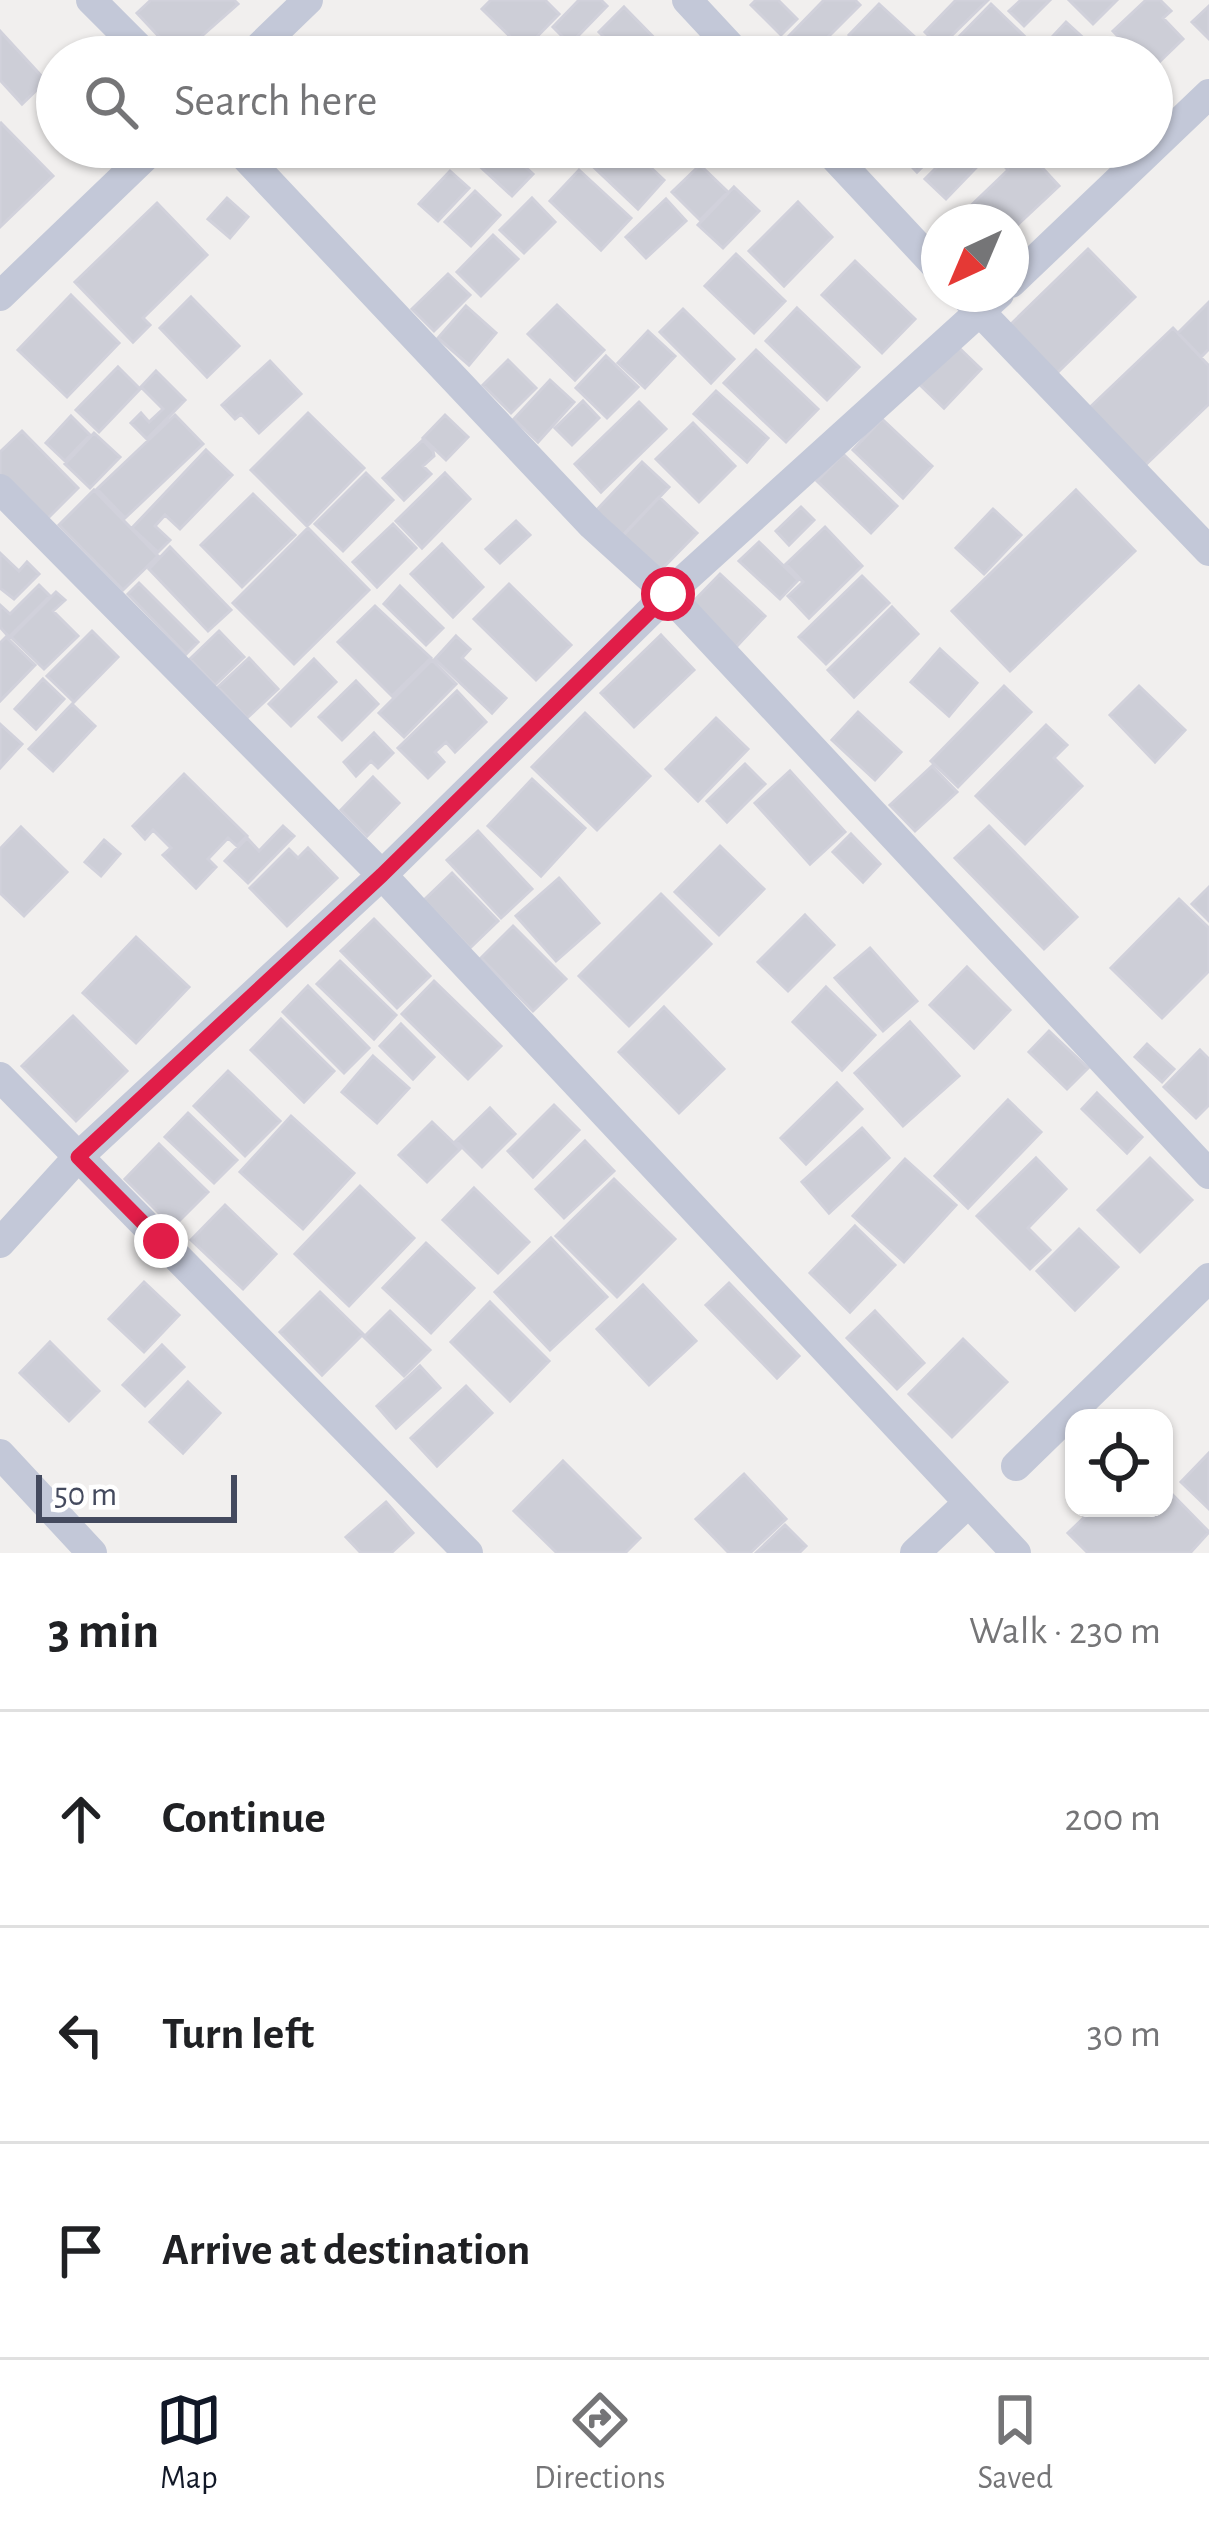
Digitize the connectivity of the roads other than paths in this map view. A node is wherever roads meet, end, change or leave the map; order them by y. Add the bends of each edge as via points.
1 (91, 0) edge
2 (308, 0) edge
3 (687, 0) edge
4 (127, 36) edge
5 (271, 36) edge
6 (720, 36) edge
7 (1209, 94) edge
8 (1173, 128) edge
9 (133, 168) edge
10 (256, 168) edge
11 (845, 168) edge
12 (1131, 168) edge
13 (921, 250) edge
14 (1029, 266) edge
15 (0, 296) edge
16 (967, 312) edge
17 (991, 312) edge
18 (0, 489) edge
19 (1209, 551) edge
20 (668, 594) junction
21 (382, 875) junction
22 (0, 1077) edge
23 (78, 1157) junction
24 (1209, 1174) edge
25 (0, 1243) edge
26 (1209, 1278) edge
27 (0, 1454) edge
28 (1016, 1466) dead end
29 (967, 1504) junction
30 (92, 1553) edge
31 (468, 1553) edge
32 (915, 1553) edge
33 (1016, 1553) edge

1 - 4 street
2 - 5 street
3 - 6 street
7 - 8 street
9 - 15 street
10 - 20 street via 592,525
11 - 13 street
12 - 14 street
16 - 20 street
17 - 19 street
18 - 21 street
20 - 21 street
20 - 24 street
21 - 23 street
21 - 29 street
22 - 23 street
23 - 25 street
23 - 31 street
26 - 28 street
27 - 30 street
29 - 32 street
29 - 33 street

